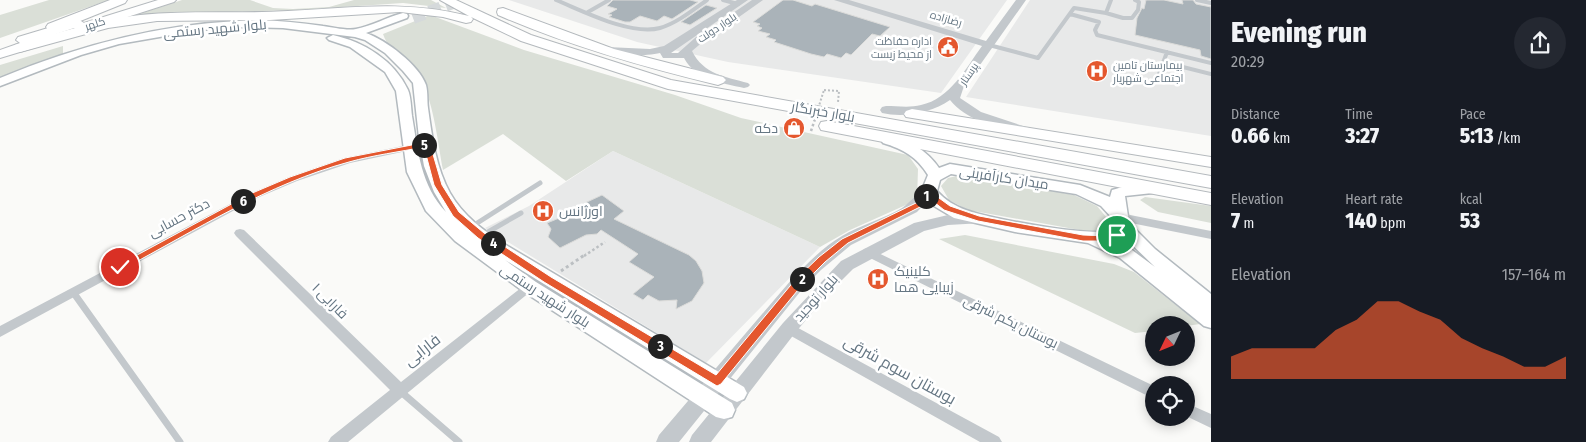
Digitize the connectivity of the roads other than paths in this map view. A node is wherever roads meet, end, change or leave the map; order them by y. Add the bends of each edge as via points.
1 (121, 0) edge
2 (150, 0) edge
3 (170, 0) edge
4 (334, 0) edge
5 (446, 0) edge
6 (475, 0) edge
7 (491, 0) edge
8 (556, 0) edge
9 (609, 0) edge
10 (707, 0) edge
11 (723, 0) edge
12 (758, 0) edge
13 (839, 0) edge
14 (1021, 0) edge
15 (1111, 0) edge
16 (1135, 0) edge
17 (1197, 0) edge
18 (741, 2) edge
19 (276, 3) dead end
20 (1211, 3) edge
21 (588, 12) junction
22 (1106, 13) junction
23 (1070, 14) junction
24 (408, 17) tunnel mouth
25 (523, 21) junction
26 (526, 38) junction
27 (355, 39) junction
28 (989, 44) junction
29 (18, 45) junction
30 (0, 47) edge
31 (668, 48) junction
32 (603, 49) junction
33 (687, 52) junction
34 (1167, 52) junction
35 (0, 54) edge
36 (1163, 62) junction
37 (1211, 63) edge
38 (1159, 74) dead end
39 (1211, 74) edge
40 (0, 82) edge
41 (668, 84) junction
42 (744, 85) junction
43 (0, 89) edge
44 (957, 90) junction
45 (886, 110) junction
46 (862, 133) junction
47 (1036, 134) junction
48 (427, 144) junction
49 (410, 148) junction
50 (1211, 162) edge
51 (935, 174) junction
52 (1211, 182) edge
53 (540, 183) dead end
54 (1158, 189) junction
55 (929, 192) junction
56 (1211, 198) edge
57 (521, 213) dead end
58 (978, 219) junction
59 (1121, 221) junction
60 (476, 231) junction
61 (240, 233) dead end
62 (1211, 235) edge
63 (1083, 238) junction
64 (868, 252) junction
65 (530, 287) junction
66 (73, 292) junction
67 (1211, 304) edge
68 (1211, 321) edge
69 (789, 328) junction
70 (0, 332) edge
71 (684, 371) junction
72 (711, 389) junction
73 (1145, 389) edge
74 (400, 390) junction
75 (730, 402) junction
76 (1195, 413) edge
77 (1211, 421) edge
78 (180, 442) edge
79 (336, 442) edge
80 (459, 442) edge
81 (666, 442) edge
82 (699, 442) edge
83 (994, 442) edge

1 - 29 highway
2 - 29 main road, کلهر
3 - 29 main road, کلهر
4 - 19 highway via 300,5
5 - 26 highway, بلوار خبرنگار
6 - 25 highway, بلوار خبرنگار
7 - 25 highway
8 - 21 lane
9 - 21 lane
10 - 21 lane via 662,28 651,30 627,26
11 - 18 lane
12 - 33 street, بلوار دولت via 704,35
13 - 28 street, رضازاده
14 - 28 street, پرستار
15 - 22 lane
16 - 22 lane via 1139,2 1134,17
17 - 20 lane
18 - 31 street, بلوار دولت
22 - 23 lane via 1074,8
23 - 28 lane via 1038,58
23 - 34 lane via 1099,22 1095,30 1097,35
24 - 27 main road
25 - 32 highway, بلوار خبرنگار
26 - 29 highway via 450,14 382,7 289,15 139,19
26 - 41 highway, بلوار خبرنگار
27 - 40 main road, بلوار شهید رستمی via 279,24 231,24 186,29 92,48
27 - 43 main road, بلوار شهید رستمی via 278,30 236,30 173,37 91,55
27 - 48 main road, بلوار شهید رستمی via 410,70 420,84
27 - 49 main road, بلوار شهید رستمی via 390,70 402,91
28 - 44 street, پرستار
29 - 30 main road
29 - 35 main road
31 - 32 street, بلوار دولت via 650,52
31 - 33 street via 667,56 682,56
32 - 42 highway, بلوار خبرنگار
33 - 42 street, بلوار دولت via 690,62 698,69
34 - 36 lane
34 - 37 lane
36 - 38 lane
36 - 39 lane
41 - 46 highway via 787,118
41 - 52 highway, بلوار خبرنگار
42 - 45 highway, بلوار خبرنگار
44 - 45 street via 932,108
44 - 47 street, پرستار via 954,98 969,112
45 - 47 highway, بلوار خبرنگار
46 - 51 main road via 911,148 925,159
46 - 54 highway
47 - 50 highway, بلوار خبرنگار
48 - 49 street, دکتر حسابی
48 - 60 main road, بلوار شهید رستمی via 438,185 456,214
49 - 65 main road, بلوار شهید رستمی via 414,172 432,207 461,237
49 - 66 street, دکتر حسابی via 348,160 253,196
51 - 55 main road
51 - 59 main road, میدان کارآفرینی via 950,169 964,170 1080,190 1107,202
53 - 60 lane
54 - 56 highway
54 - 59 main road via 1117,194
55 - 58 main road via 947,208
55 - 72 street, بلوار توحید via 921,204 845,241 822,259 798,282
57 - 60 lane
58 - 63 main road
58 - 64 street, بلوار توحید via 948,220 920,227
59 - 62 street
59 - 63 main road via 1117,235
59 - 67 main road, میدان کارآفرینی via 1149,253
60 - 71 main road, بلوار شهید رستمی
61 - 74 street, فارابی ۱
63 - 68 main road via 1126,254
64 - 69 street, بلوار توحید via 847,265
64 - 73 street, بوستان یکم شرقی
65 - 71 main road, بلوار شهید رستمی
65 - 74 street, فارابی
66 - 70 street, دکتر حسابی
66 - 78 lane
69 - 75 street, بلوار توحید
69 - 83 street, بوستان سوم شرقی
71 - 72 main road, بلوار شهید رستمی
71 - 72 main road, بلوار شهید رستمی
72 - 75 main road
72 - 81 street, بلوار توحید
74 - 79 street, فارابی
74 - 80 lane
75 - 82 street, بلوار توحید
76 - 77 street

